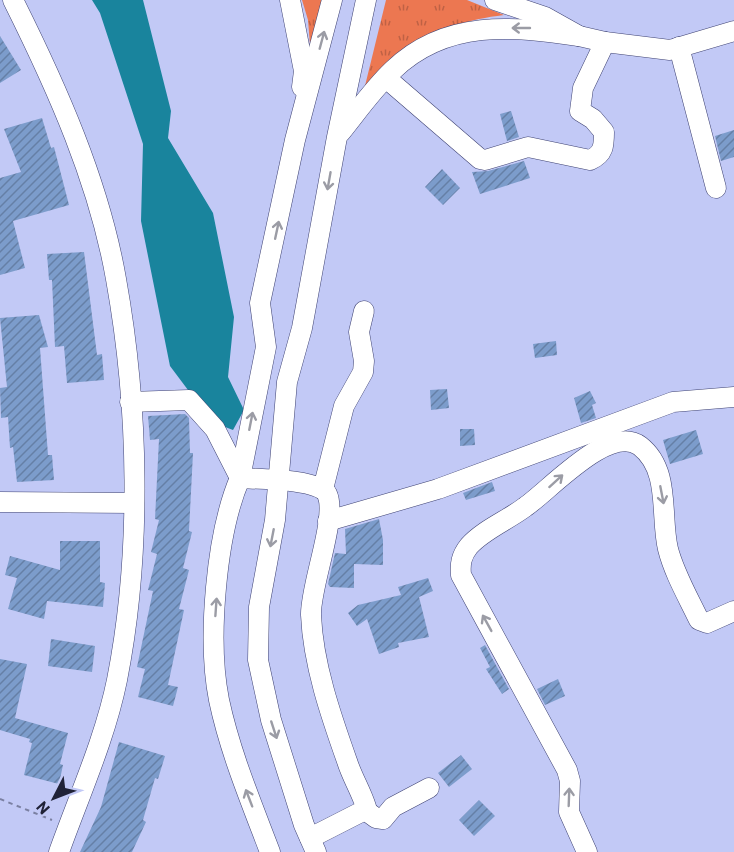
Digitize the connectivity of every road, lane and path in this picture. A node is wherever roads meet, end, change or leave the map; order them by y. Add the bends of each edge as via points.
1 (13, 0) edge
2 (290, 0) edge
3 (332, 0) edge
4 (366, 0) edge
5 (495, 0) edge
6 (524, 0) edge
7 (545, 17) junction
8 (734, 31) edge
9 (579, 36) junction
10 (605, 42) junction
11 (679, 47) junction
12 (386, 78) junction
13 (337, 137) junction
14 (295, 140) junction
15 (716, 188) dead end
16 (364, 311) dead end
17 (734, 397) edge
18 (129, 402) junction
19 (240, 478) junction
20 (302, 484) junction
21 (0, 502) edge
22 (134, 503) junction
23 (328, 521) junction
24 (734, 611) edge
25 (429, 788) dead end
26 (0, 799) edge
27 (365, 810) junction
28 (68, 826) junction
29 (313, 845) edge
30 (59, 852) edge
31 (270, 852) edge
32 (586, 852) edge

1 - 18 street via 81,152 99,211 116,279
2 - 14 street via 304,71
14 -> 3 street
4 - 13 street
5 - 7 street
6 - 7 street
7 - 9 street
8 - 11 street
9 - 10 street
9 -> 12 street via 532,28 459,32 394,68
10 - 11 street via 670,50
10 - 12 street via 583,87 580,111 593,118 604,132 604,148 590,159 528,147 480,159
11 - 15 street
12 - 13 street
13 -> 20 street via 302,328 287,381
19 -> 14 street via 266,347 260,303
16 - 20 street via 359,332 363,372
17 - 23 street via 673,402 432,491
18 - 19 street via 189,400 215,429
18 - 22 street
19 - 20 street
31 -> 19 street via 241,777 219,699 214,626 220,557 232,496
20 - 23 street via 328,496
20 -> 29 street via 259,607 258,660 271,720
21 - 22 street
22 - 28 street via 117,681
23 - 27 street via 311,619 327,699
32 -> 24 street via 569,812 567,770 461,576 460,562 468,548 589,456 615,443 637,444 658,472 667,548 699,620 707,623
25 - 27 street via 393,807 383,819
26 - 28 path
27 - 29 street via 337,824
28 - 30 street

